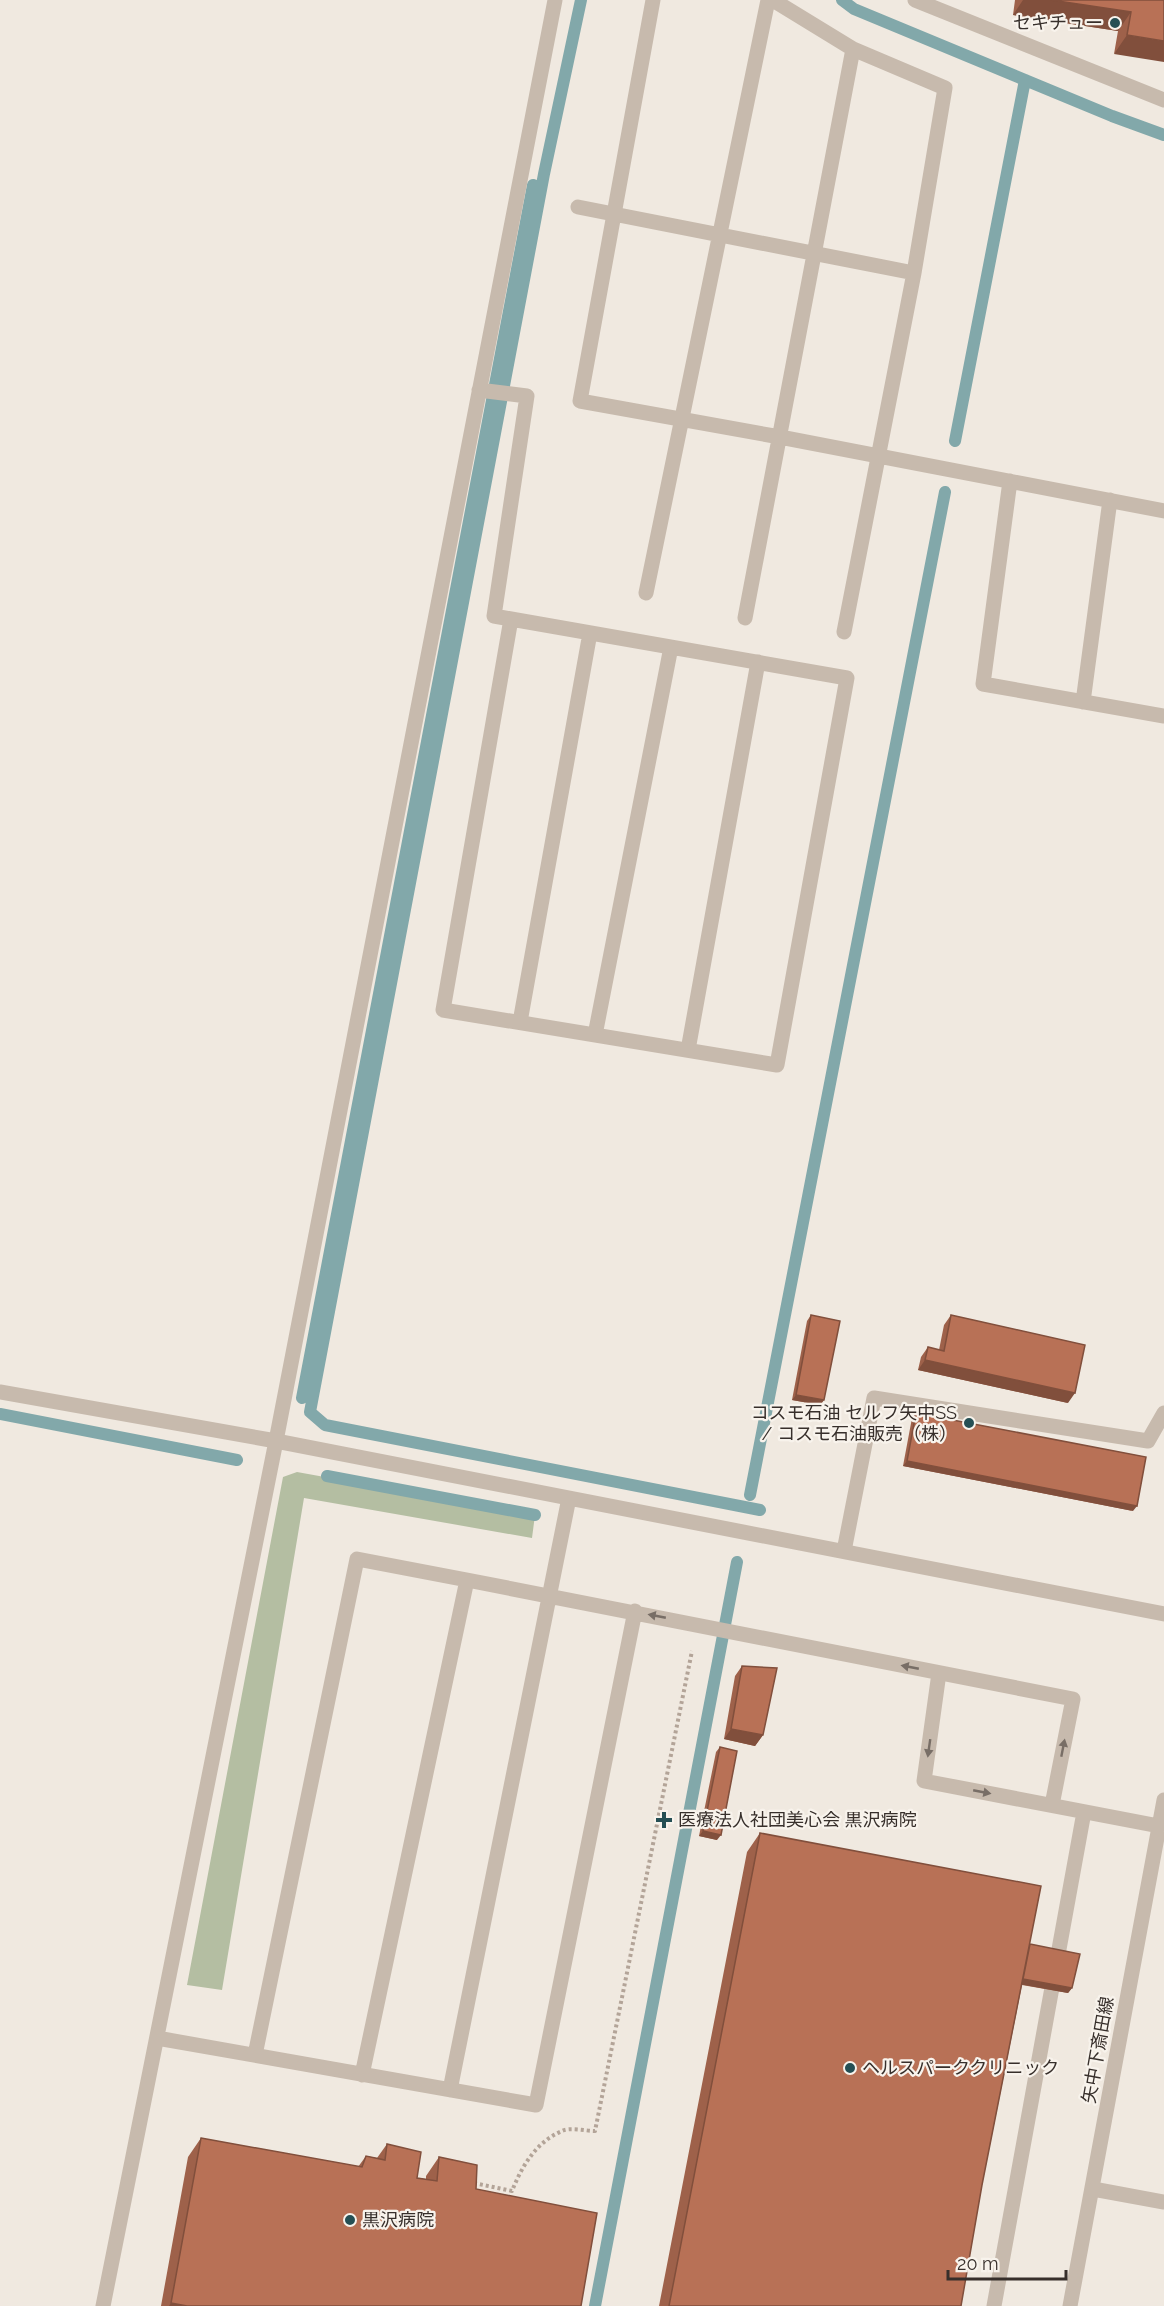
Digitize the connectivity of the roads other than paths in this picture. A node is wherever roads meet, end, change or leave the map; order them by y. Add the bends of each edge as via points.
1 (555, 0) edge
2 (653, 0) edge
3 (768, 0) edge
4 (773, 0) edge
5 (915, 0) edge
6 (853, 49) junction
7 (1164, 100) edge
8 (578, 207) dead end
9 (614, 214) junction
10 (720, 235) junction
11 (814, 254) junction
12 (914, 273) junction
13 (483, 391) junction
14 (682, 419) junction
15 (780, 437) junction
16 (879, 455) junction
17 (1010, 481) junction
18 (1110, 500) junction
19 (1164, 511) edge
20 (646, 593) dead end
21 (745, 618) dead end
22 (511, 619) junction
23 (844, 632) dead end
24 (590, 633) junction
25 (671, 647) junction
26 (758, 662) junction
27 (1083, 702) junction
28 (1164, 716) edge
29 (520, 1022) junction
30 (595, 1035) junction
31 (688, 1050) junction
32 (0, 1392) edge
33 (1164, 1413) edge
34 (276, 1441) junction
35 (569, 1502) junction
36 (844, 1551) junction
37 (467, 1580) junction
38 (550, 1594) junction
39 (635, 1611) junction
40 (1164, 1614) edge
41 (939, 1673) junction
42 (1164, 1800) edge
43 (1052, 1805) junction
44 (1084, 1812) junction
45 (1159, 1826) junction
46 (157, 2038) junction
47 (255, 2055) junction
48 (362, 2074) junction
49 (450, 2091) junction
50 (1093, 2188) junction
51 (1164, 2202) edge
52 (103, 2306) edge
53 (993, 2306) edge
54 (1070, 2306) edge

1 - 13 street
2 - 9 street
3 - 10 street
4 - 6 street
5 - 7 street
6 - 11 street
6 - 12 street via 945,88
8 - 9 street
9 - 10 street
9 - 14 street via 580,401
10 - 11 street
10 - 14 street
11 - 12 street
11 - 15 street
12 - 16 street
13 - 22 street via 527,396 494,616
13 - 34 street
14 - 15 street
14 - 20 street
15 - 16 street
15 - 21 street
16 - 17 street
16 - 23 street
17 - 18 street
17 - 27 street via 983,684
18 - 19 street
18 - 27 street
22 - 24 street
22 - 29 street via 443,1010
24 - 25 street
24 - 29 street
25 - 26 street
25 - 30 street
26 - 31 street
26 - 31 street via 847,678 777,1065
27 - 28 street
29 - 30 street
30 - 31 street
32 - 34 street
33 - 36 street via 1148,1441 874,1398
34 - 35 street
34 - 46 street
35 - 36 street
35 - 38 street
36 - 40 street
37 - 38 street
37 - 47 street via 357,1559
37 - 48 street
38 - 39 street
38 - 49 street
41 -> 39 street
39 - 49 street via 536,2104
41 -> 43 street via 924,1781
43 -> 41 street via 1073,1699
42 - 45 street, 矢中下斎田線
43 - 44 street
44 - 45 street
44 - 53 street
45 - 50 street, 矢中下斎田線
46 - 47 street
46 - 52 street
47 - 48 street
48 - 49 street
50 - 51 street
50 - 54 street, 矢中下斎田線

